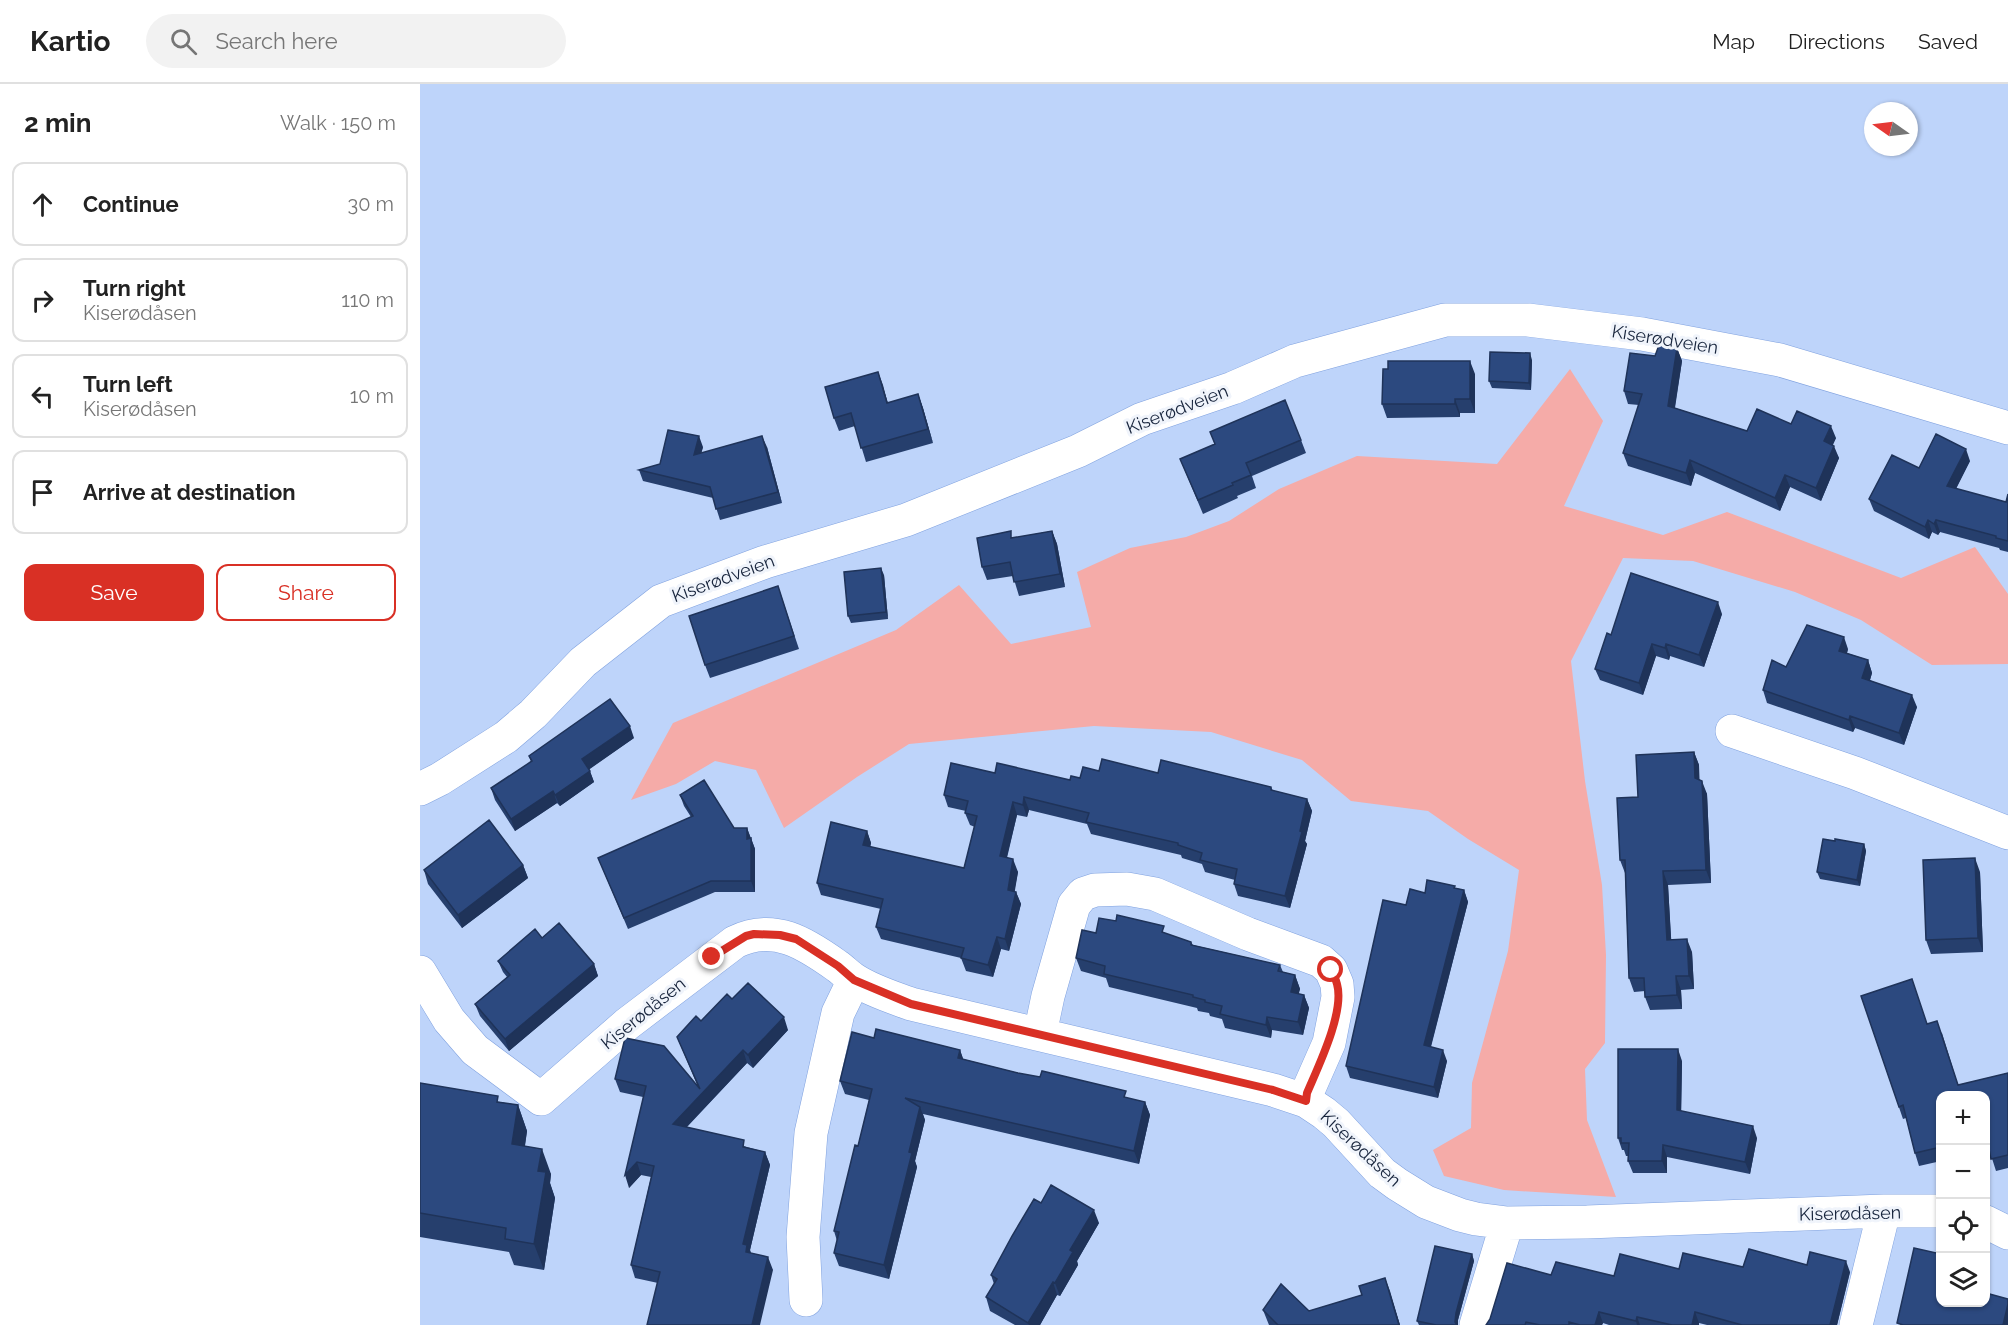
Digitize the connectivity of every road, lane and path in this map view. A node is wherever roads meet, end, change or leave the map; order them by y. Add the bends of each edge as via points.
1 (2008, 428) edge
2 (1732, 731) dead end
3 (420, 789) edge
4 (2008, 833) edge
5 (420, 972) edge
6 (854, 980) junction
7 (1040, 1035) junction
8 (1306, 1101) junction
9 (1884, 1211) junction
10 (1936, 1212) edge
11 (1507, 1223) junction
12 (1990, 1223) edge
13 (2008, 1233) edge
14 (806, 1300) dead end
15 (1476, 1325) edge
16 (1856, 1325) edge

1 - 3 street, Kiserødveien via 1769,357 1642,334 1528,320 1445,320 1295,361 1233,388 1142,419 1078,451 906,520 784,556 661,601 583,662 506,737
2 - 4 street via 1855,773
5 - 6 street, Kiserødåsen via 449,1020 475,1050 541,1099 627,1024 712,957 746,936 780,935 796,939
6 - 7 street, Kiserødåsen via 911,1004
6 - 14 street via 838,1013 811,1133 803,1237
7 - 8 street, Kiserødåsen
7 - 8 street via 1074,905 1083,894 1095,890 1127,889 1155,894 1248,934 1307,954 1331,970 1338,991 1332,1028
8 - 11 street, Kiserødåsen via 1336,1123 1382,1173 1416,1196 1460,1215
9 - 10 street, Kiserødåsen
9 - 11 street, Kiserødåsen
9 - 16 street
11 - 15 street
12 - 13 street

